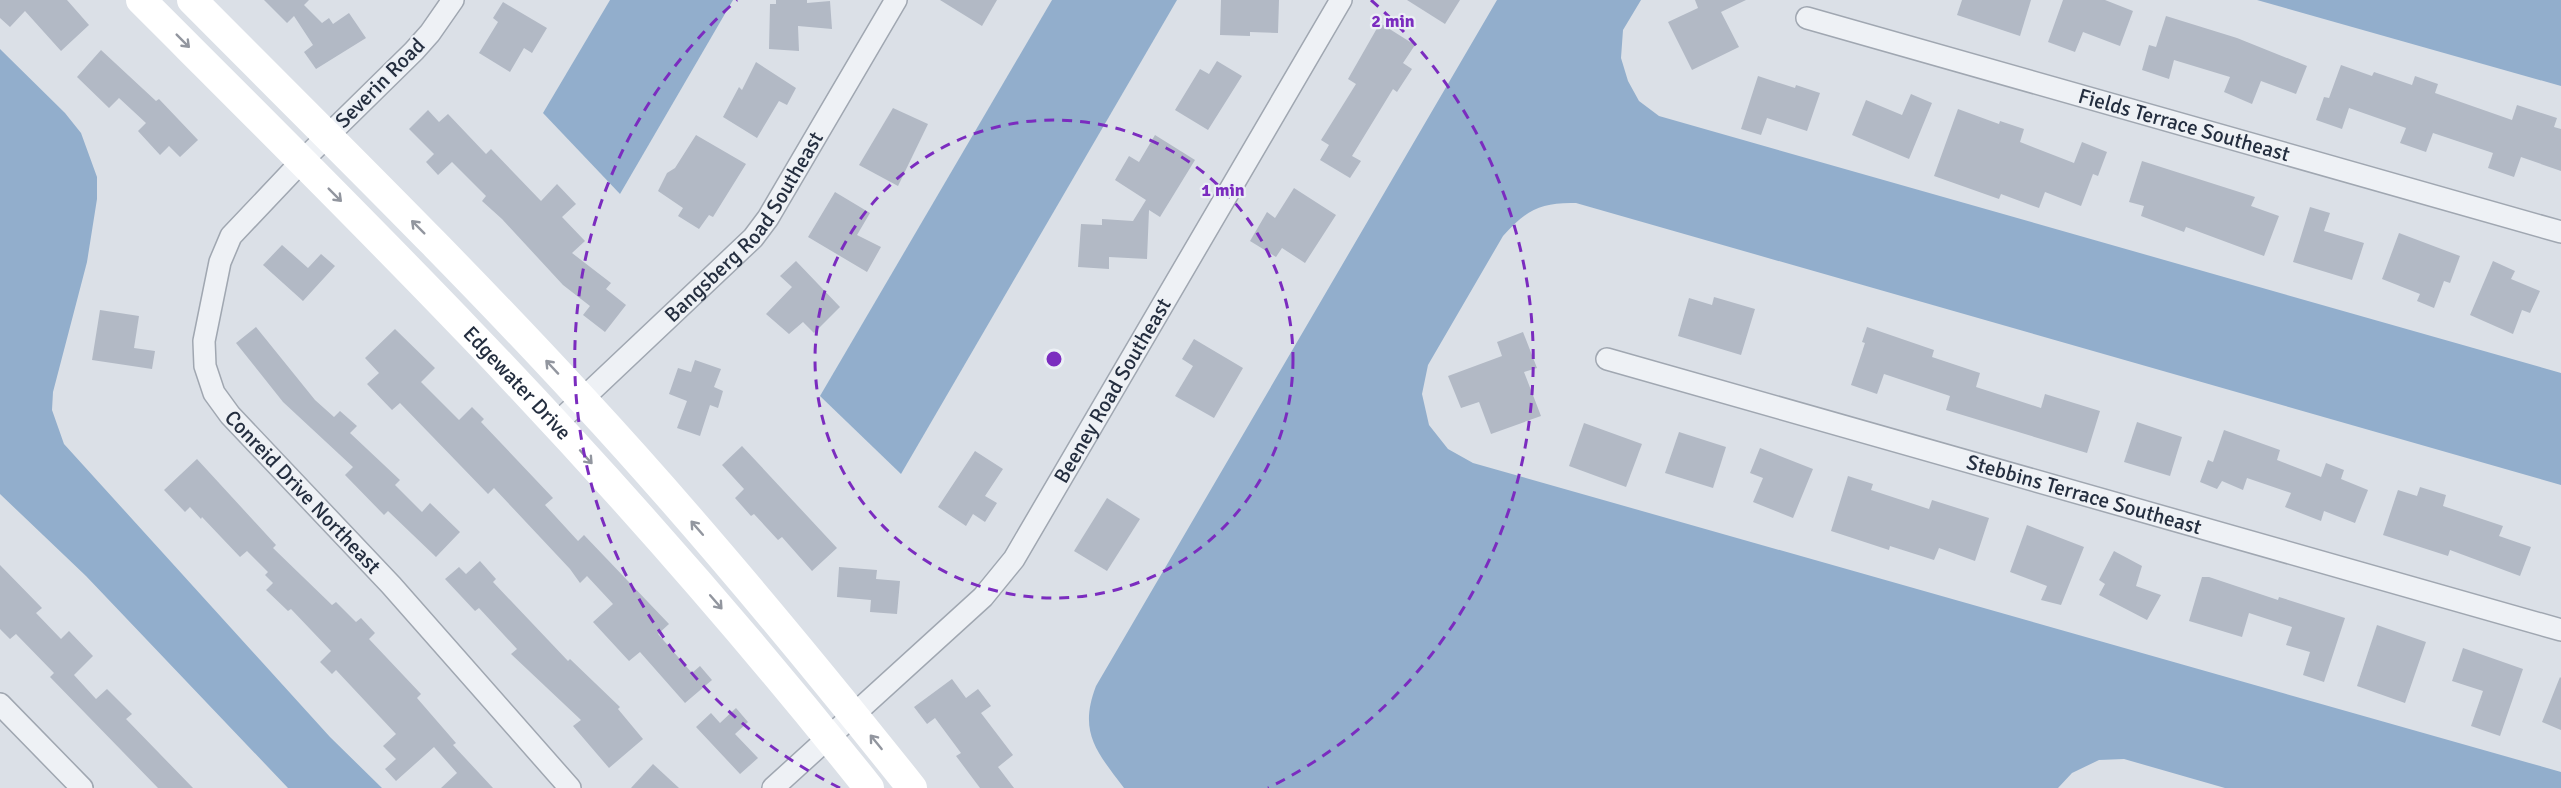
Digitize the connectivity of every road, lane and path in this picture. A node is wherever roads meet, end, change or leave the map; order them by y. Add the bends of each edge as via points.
1 (141, 0) edge
2 (192, 0) edge
3 (453, 0) edge
4 (896, 0) edge
5 (1341, 0) edge
6 (1807, 18) dead end
7 (328, 136) junction
8 (302, 161) junction
9 (2561, 232) edge
10 (1607, 359) dead end
11 (583, 399) junction
12 (556, 424) junction
13 (2561, 630) edge
14 (0, 704) edge
15 (854, 715) junction
16 (829, 738) junction
17 (82, 788) edge
18 (570, 788) edge
19 (772, 788) edge
20 (869, 788) edge
21 (912, 788) edge

1 -> 8 street, Edgewater Drive
2 - 7 street, Edgewater Drive
3 - 7 street, Severin Road via 414,51
4 - 11 street, Bangsberg Road Southeast via 753,238
5 - 15 street, Beeney Road Southeast via 1014,559 982,597
6 - 9 street, Fields Terrace Southeast
7 - 8 street, Severin Road
11 -> 7 street, Edgewater Drive
8 -> 12 street, Edgewater Drive
8 - 18 street, Conreid Drive Northeast via 231,236 220,262 204,341 205,366 214,393 230,415 454,654
10 - 13 street, Stebbins Terrace Southeast
11 - 12 street, Bangsberg Road Southeast
15 -> 11 street, Edgewater Drive via 733,569
12 -> 16 street, Edgewater Drive via 745,635
14 - 17 street
15 - 16 street, Beeney Road Southeast
21 -> 15 street, Edgewater Drive
16 - 19 street, Beeney Road Southeast
16 - 20 street, Edgewater Drive

